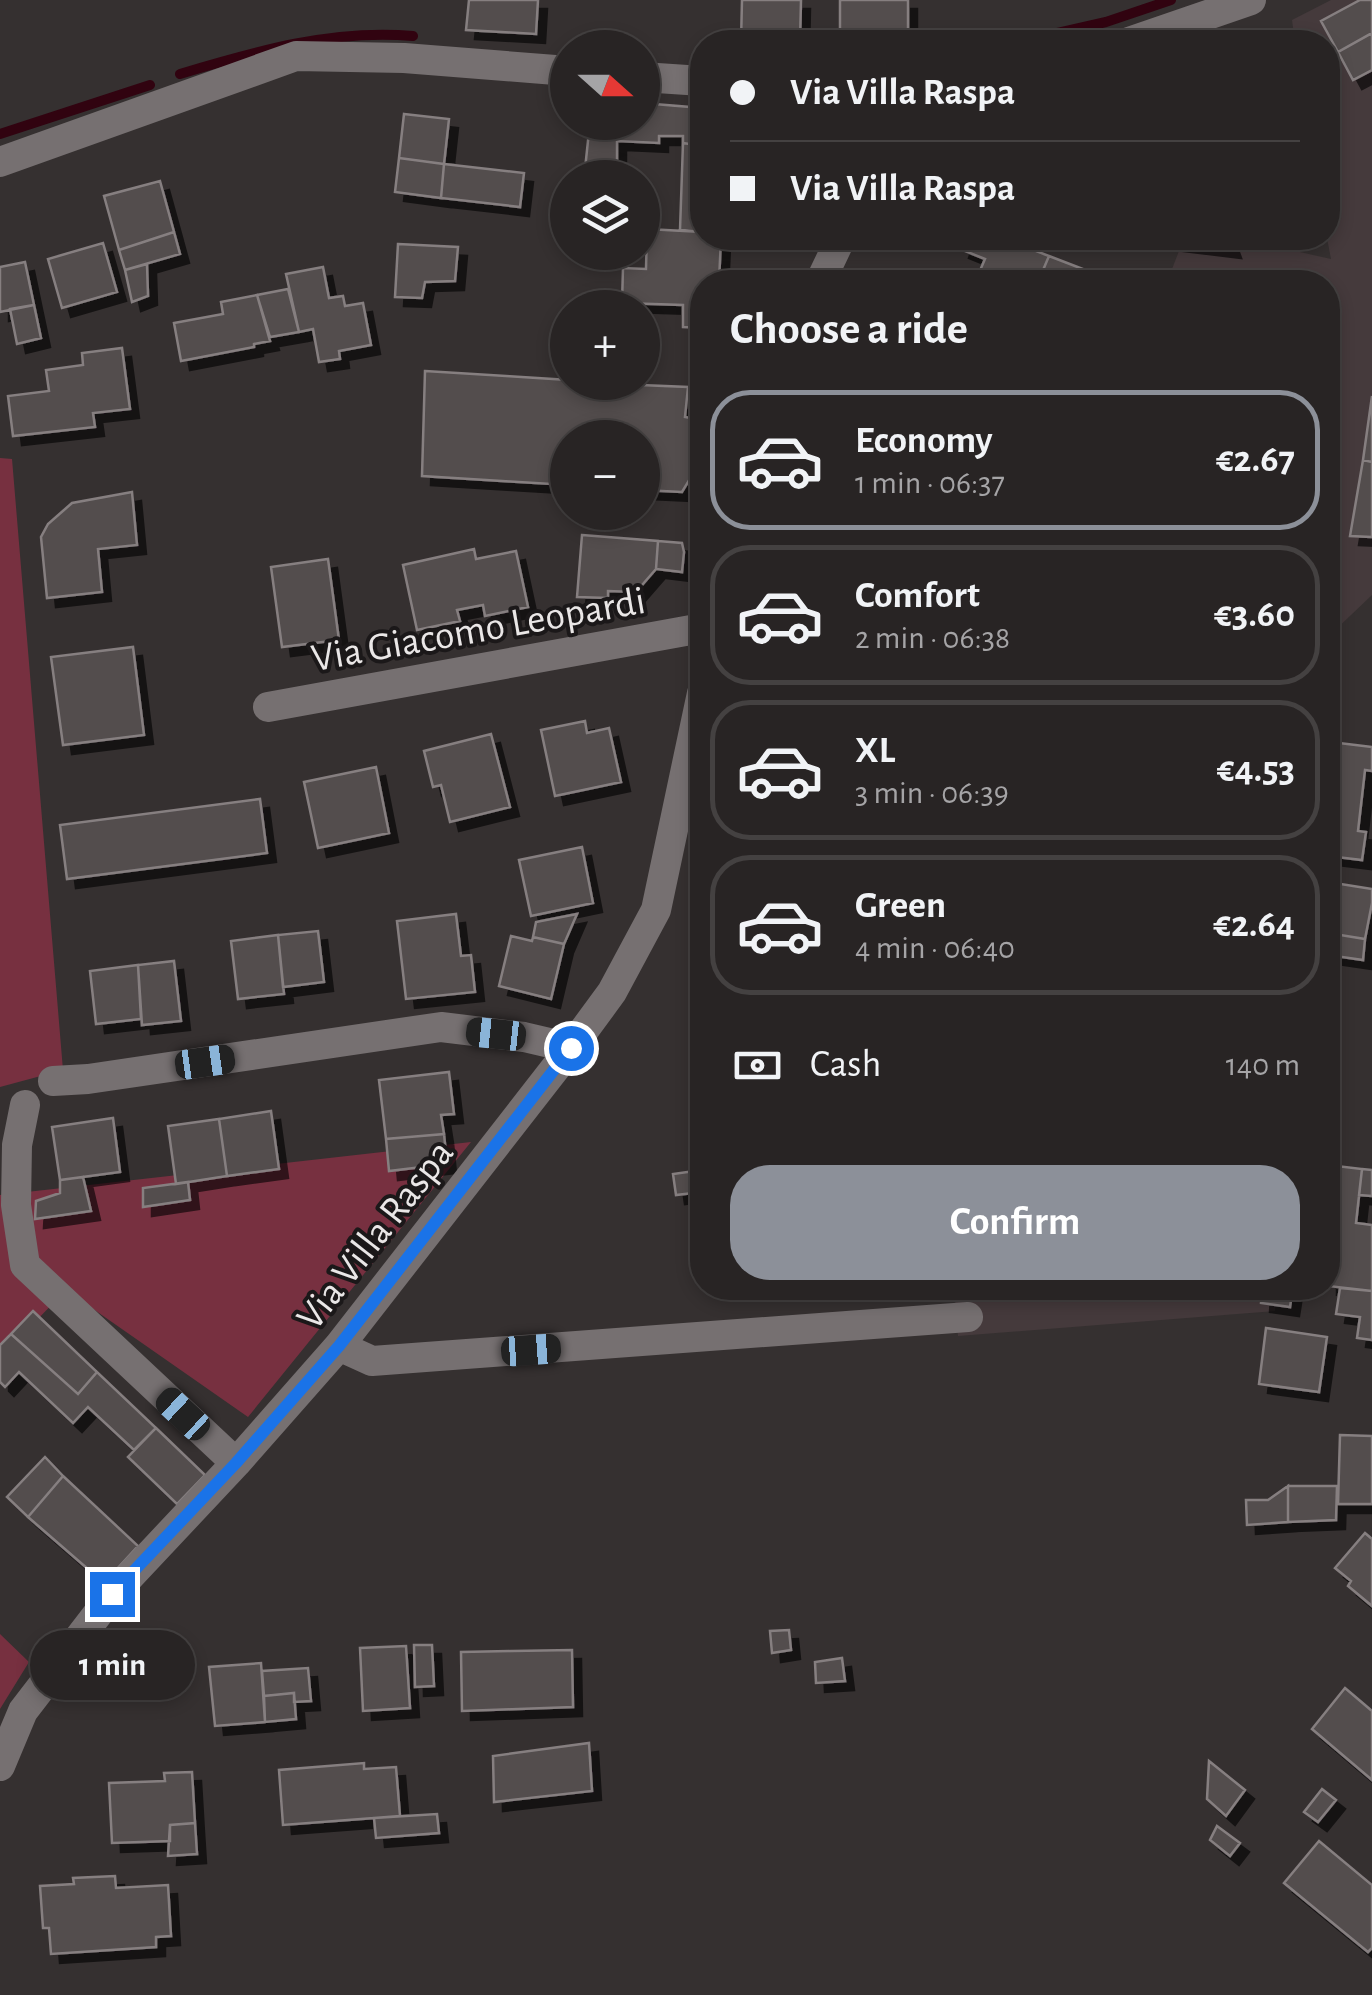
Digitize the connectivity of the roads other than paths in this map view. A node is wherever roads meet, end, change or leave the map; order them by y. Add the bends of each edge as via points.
1 (1250, 0) edge
2 (1164, 30) edge
3 (550, 70) edge
4 (660, 78) edge
5 (690, 80) edge
6 (0, 162) edge
7 (690, 630) edge
8 (268, 706) dead end
9 (690, 750) edge
10 (571, 1048) junction
11 (53, 1080) dead end
12 (25, 1105) dead end
13 (968, 1318) dead end
14 (339, 1346) junction
15 (236, 1463) junction
16 (0, 1766) edge

1 - 2 street
3 - 6 street via 296,56
4 - 5 street
7 - 8 street, Via Giacomo Leopardi
9 - 10 street, Via Villa Raspa via 656,910 612,992
10 - 11 street via 441,1027
10 - 14 street, Via Villa Raspa
12 - 15 street via 16,1204 25,1265
13 - 14 street via 372,1361
14 - 15 street, Via Villa Raspa
15 - 16 street, Via Villa Raspa via 112,1594 23,1711

